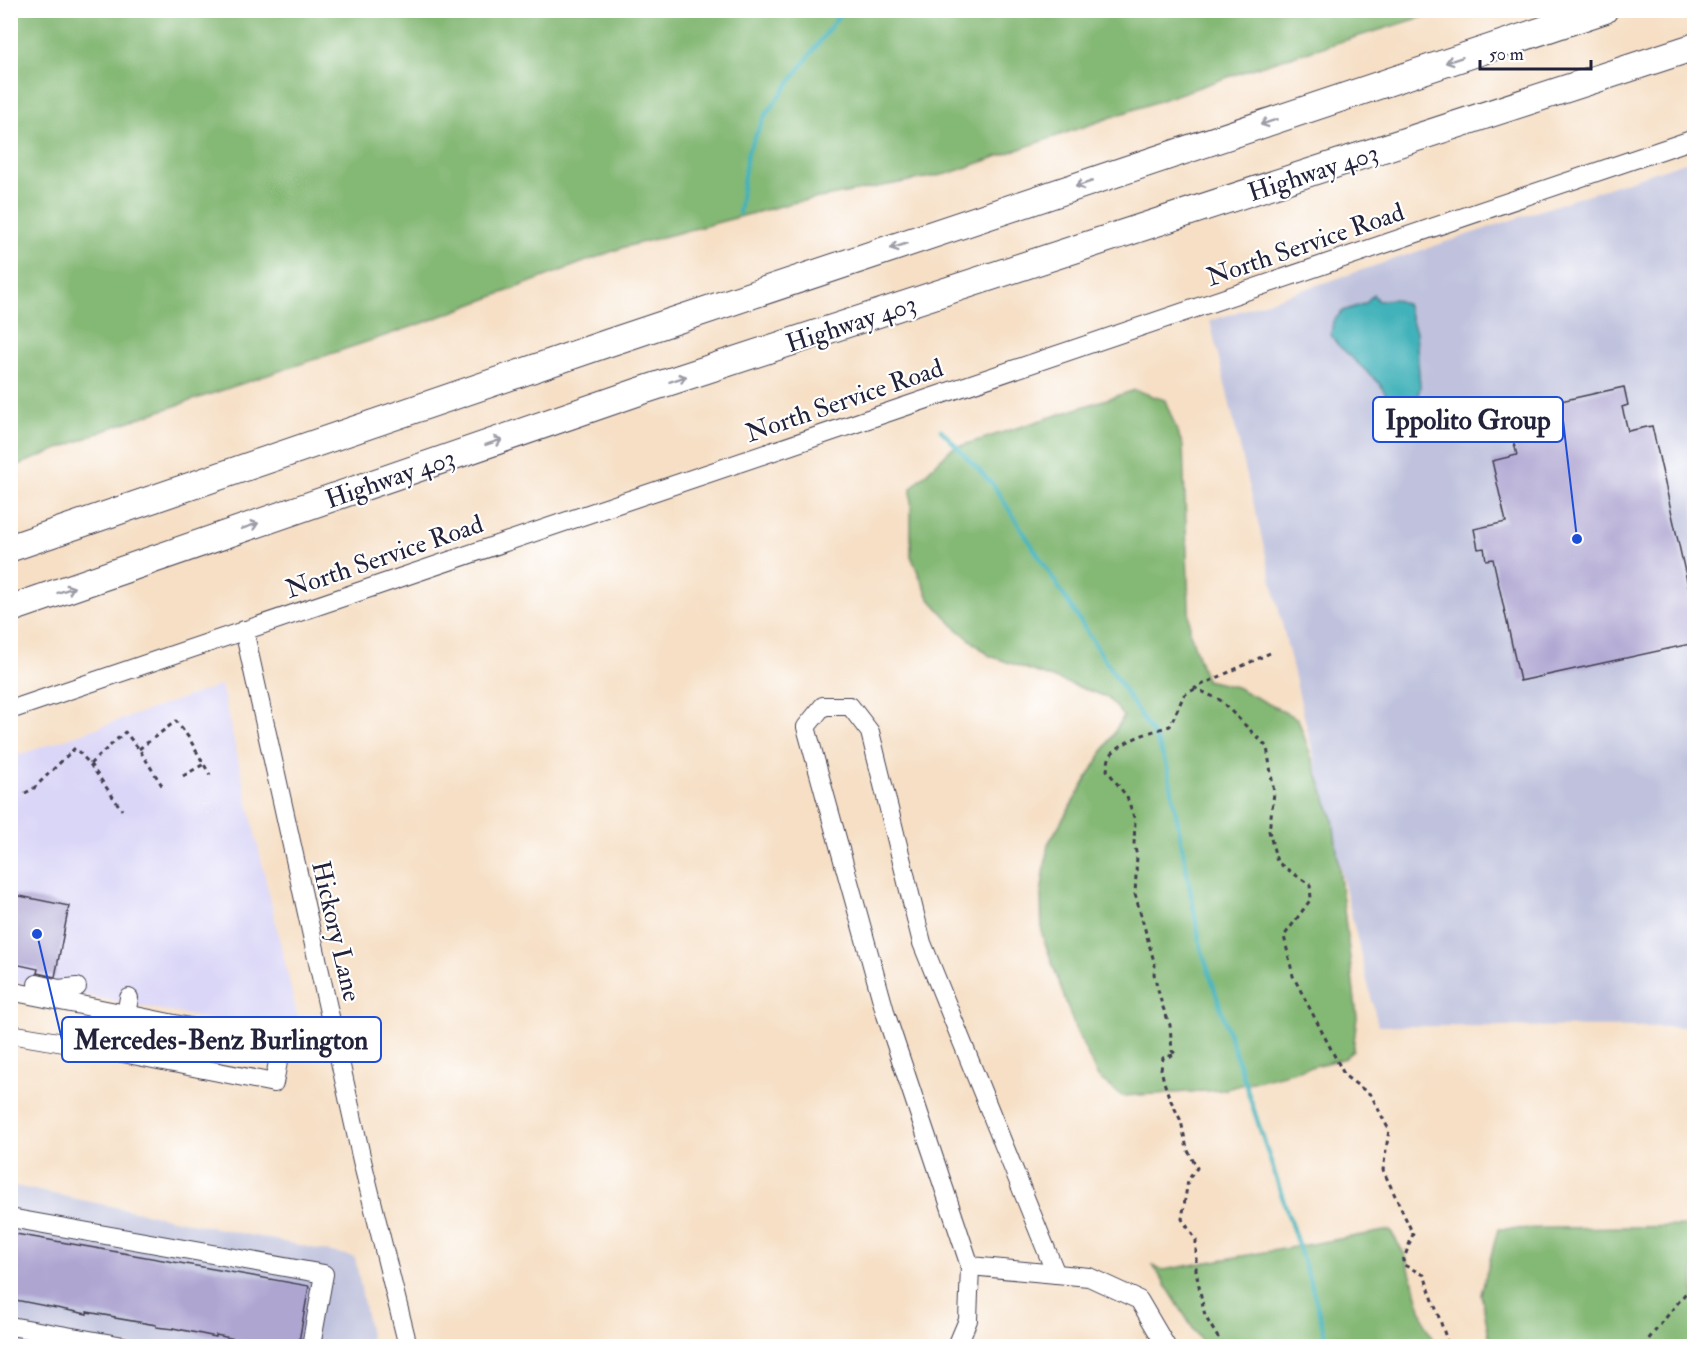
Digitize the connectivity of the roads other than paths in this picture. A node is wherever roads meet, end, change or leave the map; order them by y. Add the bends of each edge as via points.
1 (1582, 10) edge
2 (1604, 10) edge
3 (1529, 35) junction
4 (1695, 47) edge
5 (1695, 140) edge
6 (10, 548) edge
7 (10, 609) edge
8 (244, 630) junction
9 (10, 710) edge
10 (10, 979) edge
11 (77, 987) dead end
12 (10, 991) edge
13 (128, 1006) junction
14 (10, 1034) edge
15 (118, 1052) junction
16 (10, 1218) edge
17 (970, 1266) junction
18 (1056, 1274) junction
19 (10, 1326) edge
20 (124, 1347) edge
21 (311, 1347) edge
22 (408, 1347) edge
23 (957, 1347) edge
24 (1166, 1347) edge

1 - 3 highway
2 - 3 highway
3 -> 6 highway via 622,338
7 -> 4 highway, Highway 403 via 627,396
5 - 8 street, North Service Road
8 - 9 street, North Service Road
8 - 22 street, Hickory Lane via 363,1165
10 - 11 street via 59,989
12 - 13 street
13 - 15 street
13 - 15 street via 281,1046 274,1083
14 - 15 street
16 - 21 street via 324,1274
17 - 18 street
17 - 18 street via 886,1015 806,727 823,706 850,706 870,732 922,943
17 - 23 street via 968,1320
18 - 24 street via 1089,1277 1139,1300
19 - 20 street

